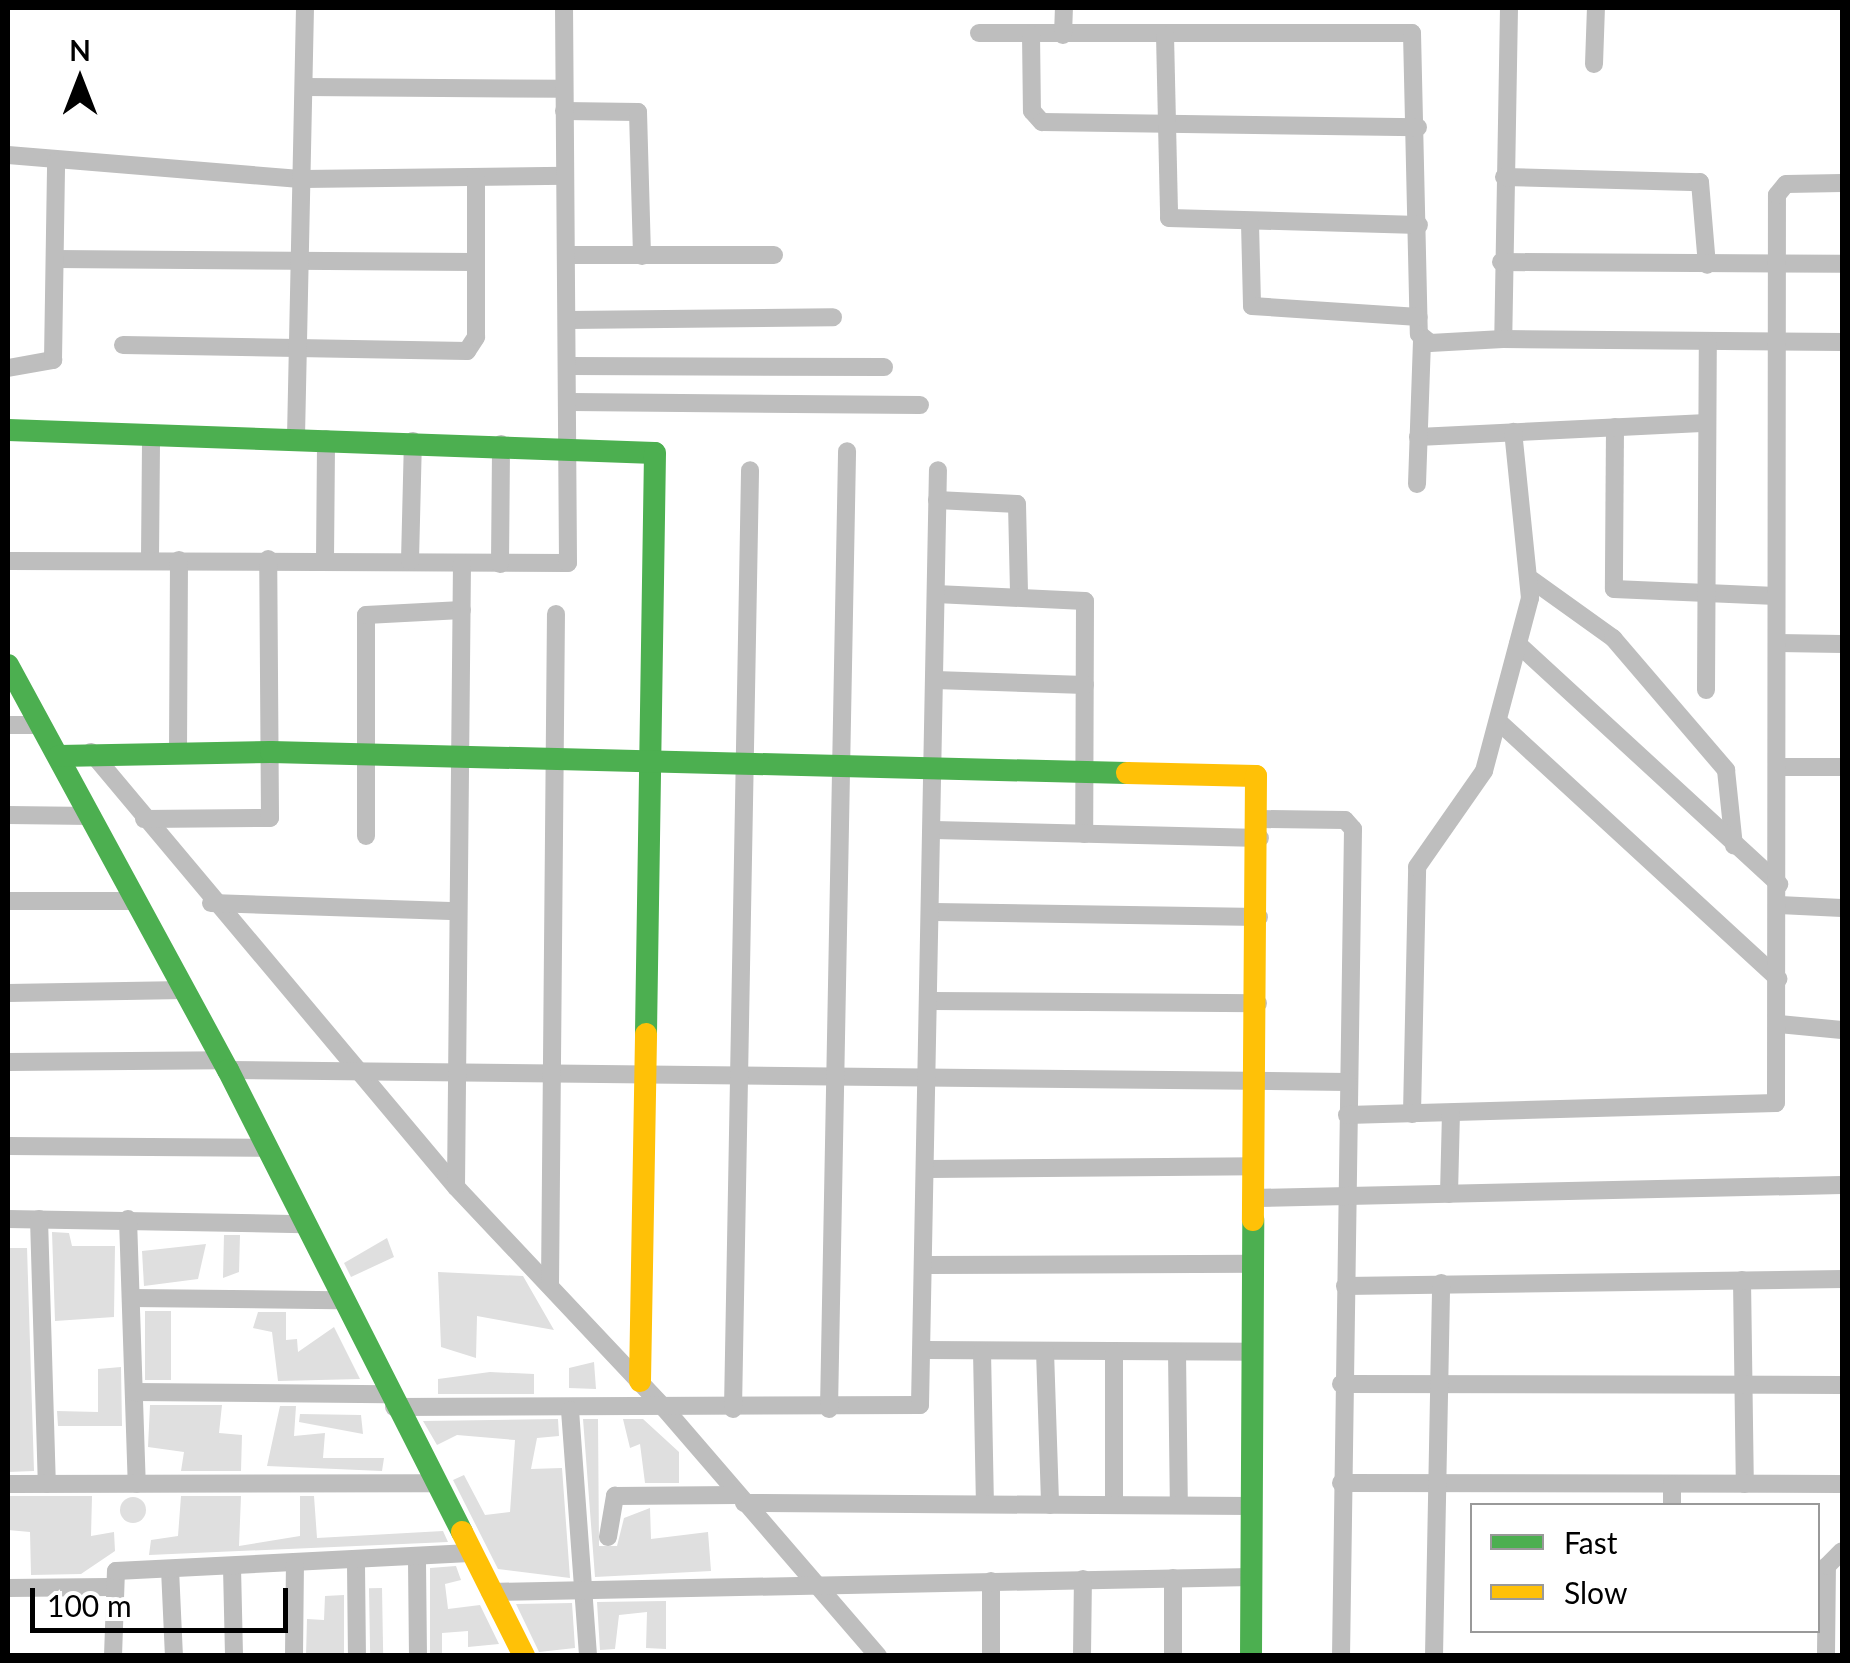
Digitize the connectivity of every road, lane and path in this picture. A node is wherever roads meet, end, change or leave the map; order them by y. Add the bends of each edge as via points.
1 (305, 8) edge
2 (564, 8) edge
3 (1064, 8) edge
4 (1509, 8) edge
5 (1596, 8) edge
6 (979, 33) dead end
7 (1031, 34) junction
8 (1063, 35) junction
9 (1164, 35) junction
10 (1594, 64) dead end
11 (304, 88) junction
12 (564, 89) junction
13 (564, 112) junction
14 (1165, 124) junction
15 (1418, 127) junction
16 (8, 155) edge
17 (56, 162) junction
18 (565, 176) junction
19 (476, 177) junction
20 (1504, 178) junction
21 (303, 180) junction
22 (1842, 183) edge
23 (1250, 223) junction
24 (1419, 225) junction
25 (774, 255) dead end
26 (567, 256) junction
27 (642, 256) junction
28 (54, 259) junction
29 (302, 260) junction
30 (474, 262) junction
31 (1501, 262) junction
32 (1779, 264) junction
33 (1842, 264) edge
34 (1707, 265) junction
35 (834, 317) dead end
36 (1419, 317) junction
37 (568, 320) junction
38 (1503, 339) junction
39 (1422, 340) junction
40 (1708, 342) junction
41 (1777, 342) junction
42 (1842, 342) edge
43 (123, 345) dead end
44 (300, 351) junction
45 (569, 366) junction
46 (884, 367) dead end
47 (8, 368) edge
48 (571, 402) junction
49 (920, 405) dead end
50 (1707, 423) junction
51 (1615, 428) junction
52 (8, 430) edge
53 (1514, 432) junction
54 (152, 434) junction
55 (1418, 436) junction
56 (296, 438) junction
57 (326, 439) junction
58 (413, 441) junction
59 (501, 444) junction
60 (570, 447) junction
61 (847, 451) dead end
62 (750, 470) dead end
63 (938, 470) dead end
64 (1417, 484) dead end
65 (938, 500) junction
66 (150, 558) junction
67 (268, 559) junction
68 (179, 560) junction
69 (325, 560) junction
70 (8, 561) edge
71 (410, 561) junction
72 (462, 563) junction
73 (500, 564) junction
74 (1532, 580) junction
75 (936, 594) junction
76 (1019, 594) junction
77 (1706, 594) junction
78 (1776, 596) junction
79 (462, 610) junction
80 (556, 614) dead end
81 (1778, 643) junction
82 (1518, 644) junction
83 (1842, 644) edge
84 (8, 665) edge
85 (936, 680) junction
86 (1086, 684) junction
87 (1706, 690) dead end
88 (1498, 721) junction
89 (8, 725) edge
90 (42, 725) junction
91 (178, 751) junction
92 (90, 752) junction
93 (271, 752) junction
94 (366, 754) junction
95 (59, 756) junction
96 (462, 756) junction
97 (559, 757) junction
98 (648, 758) junction
99 (746, 761) junction
100 (841, 763) junction
101 (934, 764) junction
102 (1084, 766) junction
103 (1779, 767) junction
104 (1842, 767) edge
105 (8, 814) edge
106 (92, 816) junction
107 (144, 819) junction
108 (1260, 828) junction
109 (934, 830) junction
110 (1084, 834) junction
111 (366, 836) dead end
112 (1734, 846) junction
113 (1779, 884) junction
114 (8, 901) edge
115 (136, 901) junction
116 (211, 903) junction
117 (1779, 905) junction
118 (1842, 908) edge
119 (458, 911) junction
120 (934, 912) junction
121 (1259, 917) junction
122 (1779, 979) junction
123 (184, 990) junction
124 (8, 993) edge
125 (932, 1001) junction
126 (1258, 1003) junction
127 (1779, 1024) junction
128 (1842, 1030) edge
129 (8, 1062) edge
130 (225, 1065) junction
131 (355, 1070) junction
132 (742, 1074) junction
133 (648, 1075) junction
134 (460, 1076) junction
135 (554, 1076) junction
136 (837, 1076) junction
137 (931, 1077) junction
138 (1256, 1082) junction
139 (1348, 1082) junction
140 (1412, 1114) junction
141 (1451, 1114) junction
142 (1347, 1116) junction
143 (8, 1146) edge
144 (263, 1148) junction
145 (1256, 1166) junction
146 (929, 1169) junction
147 (1842, 1185) edge
148 (456, 1187) junction
149 (1450, 1194) junction
150 (1346, 1196) junction
151 (1255, 1198) junction
152 (8, 1219) edge
153 (39, 1219) junction
154 (128, 1219) junction
155 (304, 1224) junction
156 (1254, 1264) junction
157 (926, 1265) junction
158 (1842, 1279) edge
159 (1742, 1280) junction
160 (1441, 1283) junction
161 (550, 1286) junction
162 (1345, 1286) junction
163 (131, 1298) junction
164 (338, 1300) junction
165 (924, 1350) junction
166 (982, 1351) junction
167 (1045, 1351) junction
168 (1114, 1352) junction
169 (1178, 1352) junction
170 (1254, 1352) junction
171 (640, 1381) junction
172 (1341, 1384) junction
173 (1439, 1384) junction
174 (1743, 1385) junction
175 (1842, 1385) edge
176 (134, 1392) junction
177 (391, 1401) junction
178 (665, 1409) junction
179 (733, 1409) junction
180 (830, 1409) junction
181 (570, 1410) junction
182 (434, 1483) junction
183 (1341, 1483) junction
184 (1437, 1483) junction
185 (8, 1484) edge
186 (47, 1484) junction
187 (137, 1484) junction
188 (1672, 1484) junction
189 (1745, 1484) junction
190 (1842, 1484) edge
191 (741, 1499) junction
192 (1672, 1503) edge
193 (985, 1504) junction
194 (1050, 1505) junction
195 (1114, 1505) junction
196 (1179, 1505) junction
197 (1252, 1506) junction
198 (608, 1537) dead end
199 (1842, 1551) edge
200 (470, 1553) junction
201 (417, 1562) junction
202 (356, 1565) junction
203 (295, 1566) junction
204 (170, 1568) junction
205 (232, 1568) junction
206 (1252, 1577) junction
207 (1173, 1578) junction
208 (1083, 1579) junction
209 (990, 1581) junction
210 (814, 1583) junction
211 (110, 1587) junction
212 (8, 1588) edge
213 (581, 1590) junction
214 (490, 1592) junction
215 (1828, 1622) edge
216 (113, 1656) edge
217 (174, 1656) edge
218 (234, 1656) edge
219 (294, 1656) edge
220 (357, 1656) edge
221 (418, 1656) edge
222 (524, 1656) edge
223 (588, 1656) edge
224 (878, 1656) edge
225 (991, 1656) edge
226 (1082, 1656) edge
227 (1173, 1656) edge
228 (1251, 1656) edge
229 (1341, 1656) edge
230 (1434, 1656) edge
231 (1826, 1656) edge

1 - 11 street
2 - 12 street
3 - 8 street
4 - 20 street
5 - 10 street
6 - 7 street
7 - 8 street
7 - 14 street via 1034,118
8 - 9 street
9 - 14 street
9 - 15 street via 1412,33
11 - 12 street
11 - 21 street
12 - 13 street
13 - 18 street
13 - 27 street via 638,112
14 - 15 street
14 - 23 street via 1169,218
15 - 24 street
16 - 17 street
17 - 21 street
17 - 28 street
18 - 19 street
18 - 26 street
19 - 21 street
19 - 30 street
20 - 31 street
20 - 34 street via 1700,182 1708,192
21 - 29 street
22 - 32 street via 1782,185
23 - 24 street
23 - 36 street via 1252,306
24 - 36 street
25 - 27 street
26 - 27 street
26 - 37 street
28 - 29 street
28 - 47 street via 51,366
29 - 30 street
29 - 44 street
30 - 44 street via 476,336 467,351
31 - 34 street
31 - 38 street
32 - 33 street
32 - 34 street
32 - 41 street
35 - 37 street
36 - 39 street
37 - 45 street
38 - 39 street
38 - 40 street
39 - 55 street
40 - 41 street
40 - 50 street
41 - 42 street
41 - 78 street
43 - 44 street
44 - 56 street
45 - 46 street
45 - 48 street
48 - 49 street
48 - 60 street
50 - 51 street
50 - 77 street
51 - 53 street
51 - 77 street via 1610,584 1624,594
52 - 54 street
53 - 55 street
53 - 74 street via 1518,526
54 - 56 street
54 - 66 street
55 - 64 street
56 - 57 street
57 - 58 street
57 - 69 street
58 - 59 street
58 - 71 street
59 - 60 street
59 - 73 street
60 - 73 street via 568,563
60 - 98 street via 648,449 658,460
61 - 100 street
62 - 99 street
63 - 65 street
65 - 75 street
65 - 76 street via 1017,504
66 - 68 street
66 - 70 street
67 - 68 street
67 - 69 street
67 - 93 street
68 - 91 street
69 - 71 street
71 - 72 street
72 - 73 street
72 - 79 street
74 - 82 street
74 - 112 street via 1613,638 1726,770
75 - 76 street
75 - 85 street
76 - 86 street via 1085,600
77 - 78 street
77 - 87 street
78 - 81 street
79 - 94 street via 369,610
79 - 96 street
80 - 97 street
81 - 83 street
81 - 103 street
82 - 88 street
82 - 112 street
84 - 90 street
85 - 86 street
85 - 101 street
86 - 102 street
88 - 122 street
88 - 140 street via 1468,800 1417,866
89 - 90 street
90 - 95 street
91 - 92 street
91 - 93 street
92 - 95 street
92 - 107 street
93 - 94 street
93 - 107 street via 264,823
94 - 96 street
94 - 111 street
95 - 106 street
96 - 97 street
96 - 119 street
97 - 98 street
97 - 135 street
98 - 99 street
98 - 133 street
99 - 100 street
99 - 132 street
100 - 101 street
100 - 136 street
101 - 102 street
101 - 109 street
102 - 108 street via 1249,772 1260,784
102 - 110 street
103 - 104 street
103 - 113 street
105 - 106 street
106 - 115 street
107 - 116 street
108 - 110 street
108 - 121 street
108 - 139 street via 1345,820 1353,829
109 - 110 street
109 - 120 street
112 - 113 street
113 - 117 street
114 - 115 street
115 - 123 street
116 - 119 street
116 - 131 street
117 - 118 street
117 - 122 street
119 - 134 street
120 - 121 street
120 - 125 street
121 - 126 street
122 - 127 street
123 - 124 street
123 - 130 street
125 - 126 street
125 - 137 street
126 - 138 street
127 - 128 street
127 - 141 street via 1778,1097 1769,1107
129 - 130 street
130 - 131 street
130 - 144 street
131 - 134 street
131 - 148 street
132 - 133 street
132 - 136 street
132 - 179 street
133 - 135 street
133 - 171 street
134 - 135 street
134 - 148 street
135 - 161 street
136 - 137 street
136 - 180 street
137 - 138 street
137 - 146 street
138 - 139 street
138 - 145 street
139 - 142 street
140 - 141 street
140 - 142 street
141 - 149 street
142 - 150 street
143 - 144 street
144 - 155 street
145 - 146 street
145 - 151 street
146 - 157 street
147 - 149 street
148 - 161 street
149 - 150 street
150 - 151 street
150 - 162 street
151 - 156 street
152 - 153 street
153 - 154 street
153 - 186 street
154 - 155 street
154 - 163 street
155 - 164 street
156 - 157 street
156 - 170 street
157 - 165 street
158 - 159 street
159 - 160 street
159 - 174 street
160 - 162 street
160 - 173 street
161 - 171 street
162 - 172 street
163 - 164 street
163 - 176 street
164 - 177 street
165 - 166 street
165 - 180 street via 916,1408
166 - 167 street
166 - 193 street
167 - 168 street
167 - 194 street
168 - 169 street
168 - 195 street
169 - 170 street
169 - 196 street
170 - 197 street
171 - 178 street
172 - 173 street
172 - 183 street
173 - 174 street
173 - 184 street
174 - 175 street
174 - 189 street
176 - 177 street
176 - 187 street
177 - 181 street
177 - 182 street
178 - 179 street
178 - 181 street
178 - 191 street
179 - 180 street
181 - 213 street
182 - 187 street
182 - 200 street
183 - 184 street
183 - 229 street
184 - 188 street
184 - 230 street
185 - 186 street
186 - 187 street
188 - 189 street
188 - 192 street
189 - 190 street
191 - 193 street
191 - 198 street via 615,1496
191 - 210 street
193 - 194 street
194 - 195 street
195 - 196 street
196 - 197 street
197 - 206 street
199 - 215 street via 1827,1566
200 - 201 street
200 - 214 street
201 - 202 street
201 - 221 street
202 - 203 street
202 - 220 street
203 - 205 street
203 - 219 street
204 - 205 street
204 - 211 street via 116,1571
204 - 217 street
205 - 218 street
206 - 207 street
206 - 228 street
207 - 208 street
207 - 227 street
208 - 209 street
208 - 226 street
209 - 210 street
209 - 225 street
210 - 213 street
210 - 224 street
211 - 212 street
211 - 216 street
213 - 214 street
213 - 223 street
214 - 222 street
215 - 231 street

